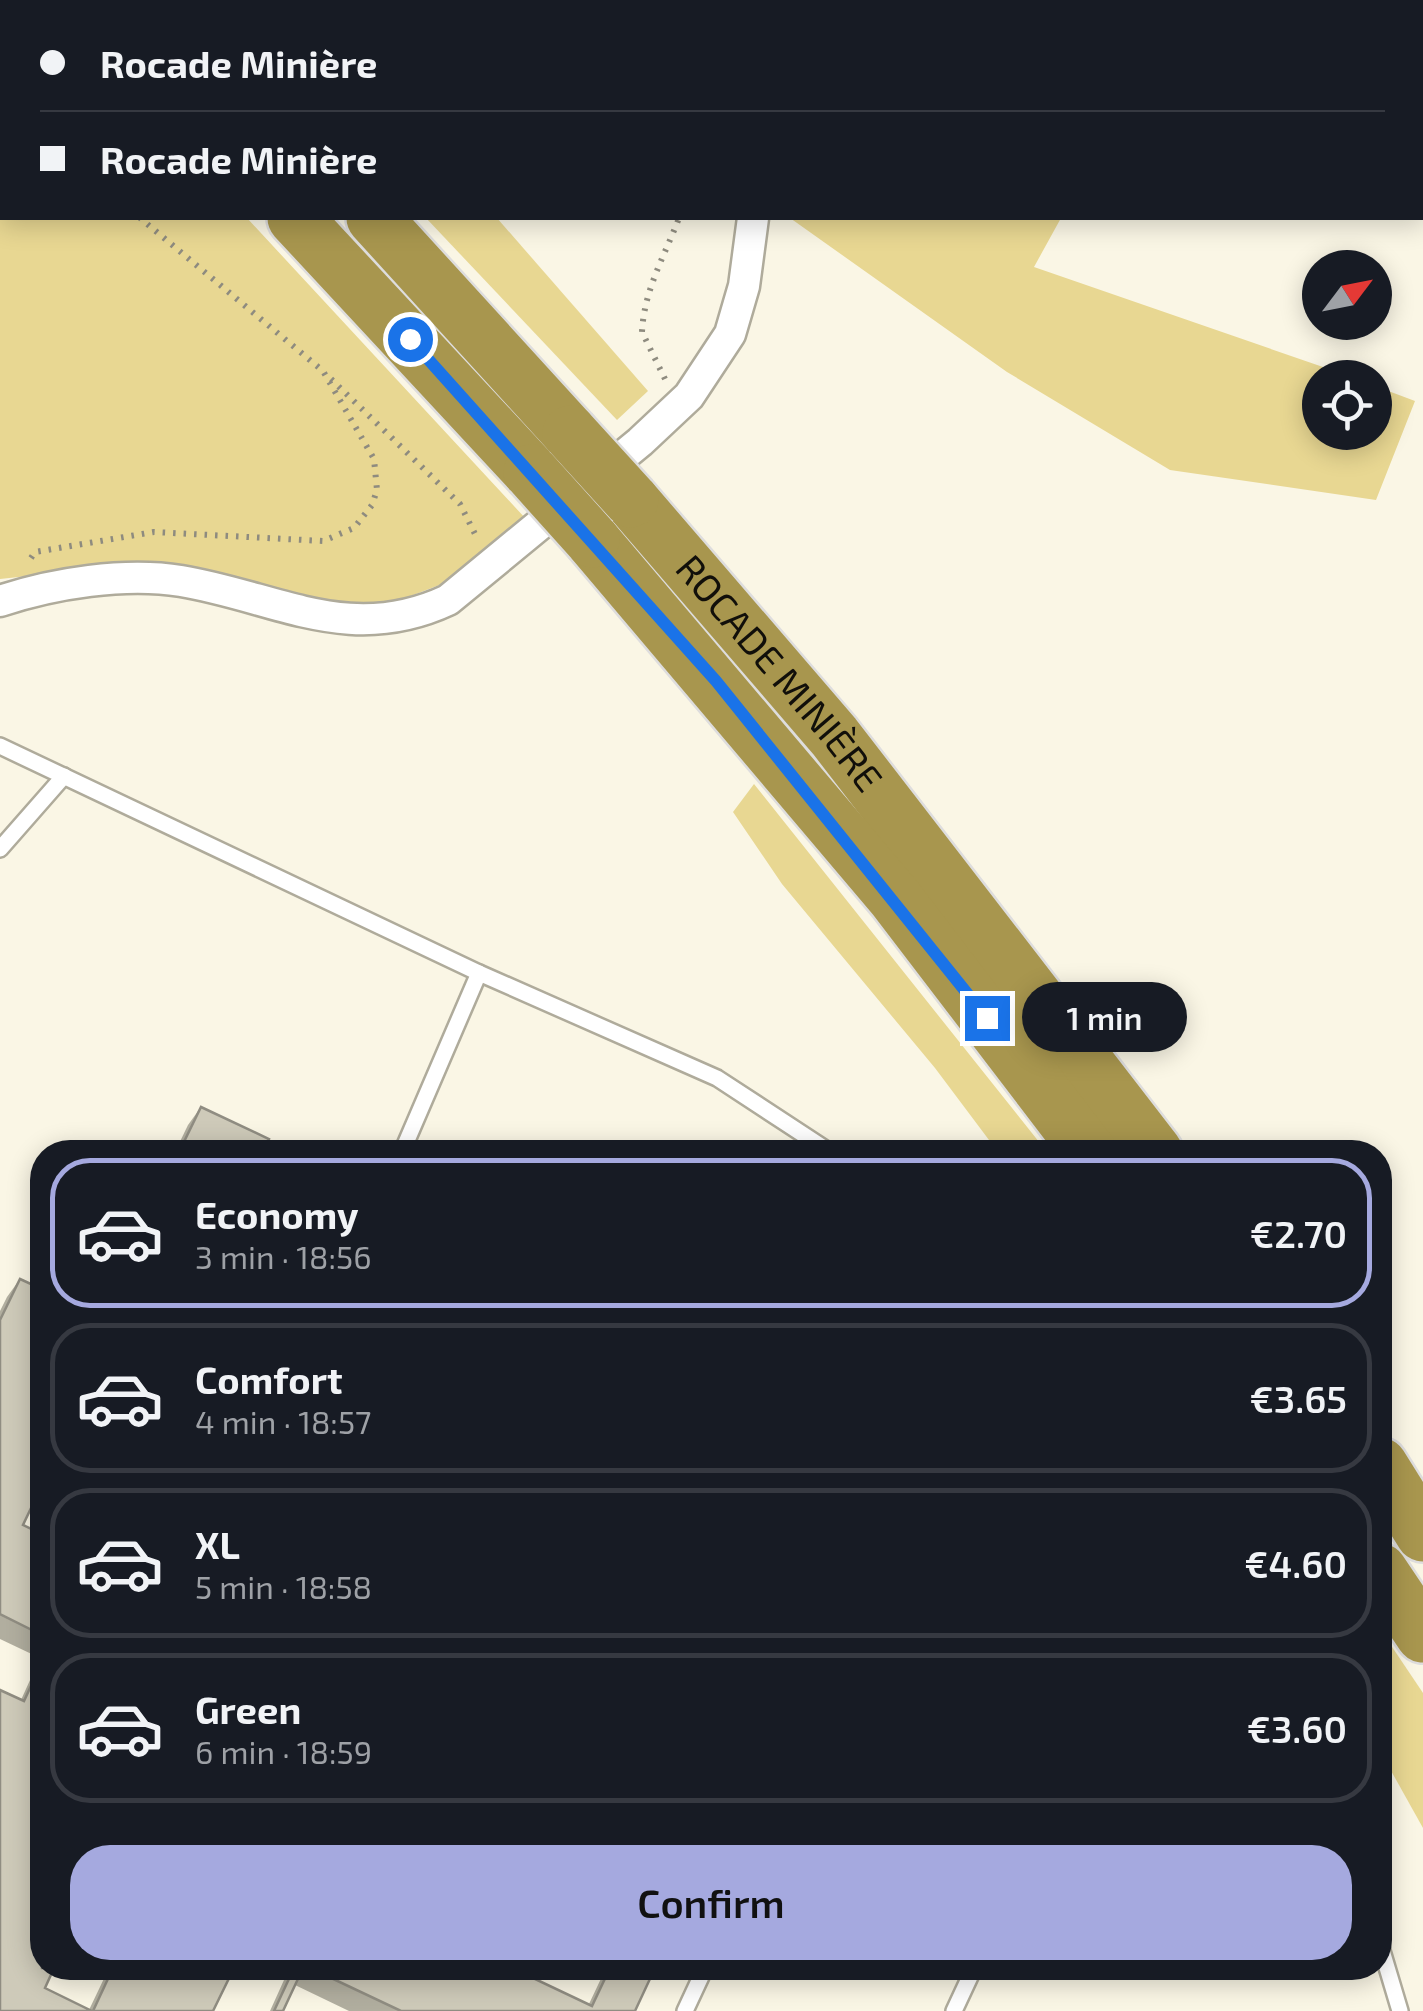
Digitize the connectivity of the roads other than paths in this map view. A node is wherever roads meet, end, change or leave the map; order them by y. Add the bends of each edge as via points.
1 (297, 220) edge
2 (376, 220) edge
3 (753, 220) edge
4 (12, 597) edge
5 (0, 746) edge
6 (64, 776) junction
7 (0, 849) edge
8 (479, 972) junction
9 (407, 1140) edge
10 (812, 1140) edge
11 (1080, 1140) edge
12 (1146, 1140) edge
13 (1392, 1484) edge
14 (1423, 1534) edge
15 (1392, 1588) edge
16 (1423, 1635) edge
17 (699, 1980) edge
18 (968, 1980) edge
19 (1391, 1980) edge
20 (685, 2011) edge
21 (954, 2011) edge
22 (1400, 2011) edge

1 - 11 highway, ROCADE MINIÈRE, bridge via 592,540 895,898
2 - 12 highway, ROCADE MINIÈRE, bridge via 834,736
3 - 4 street via 730,334 682,402 476,580 419,614 324,619 179,581 96,581
5 - 6 lane
6 - 7 lane
6 - 8 lane
8 - 9 lane
8 - 10 lane via 717,1078
13 - 14 highway
15 - 16 highway
17 - 20 lane
18 - 21 lane
19 - 22 lane

